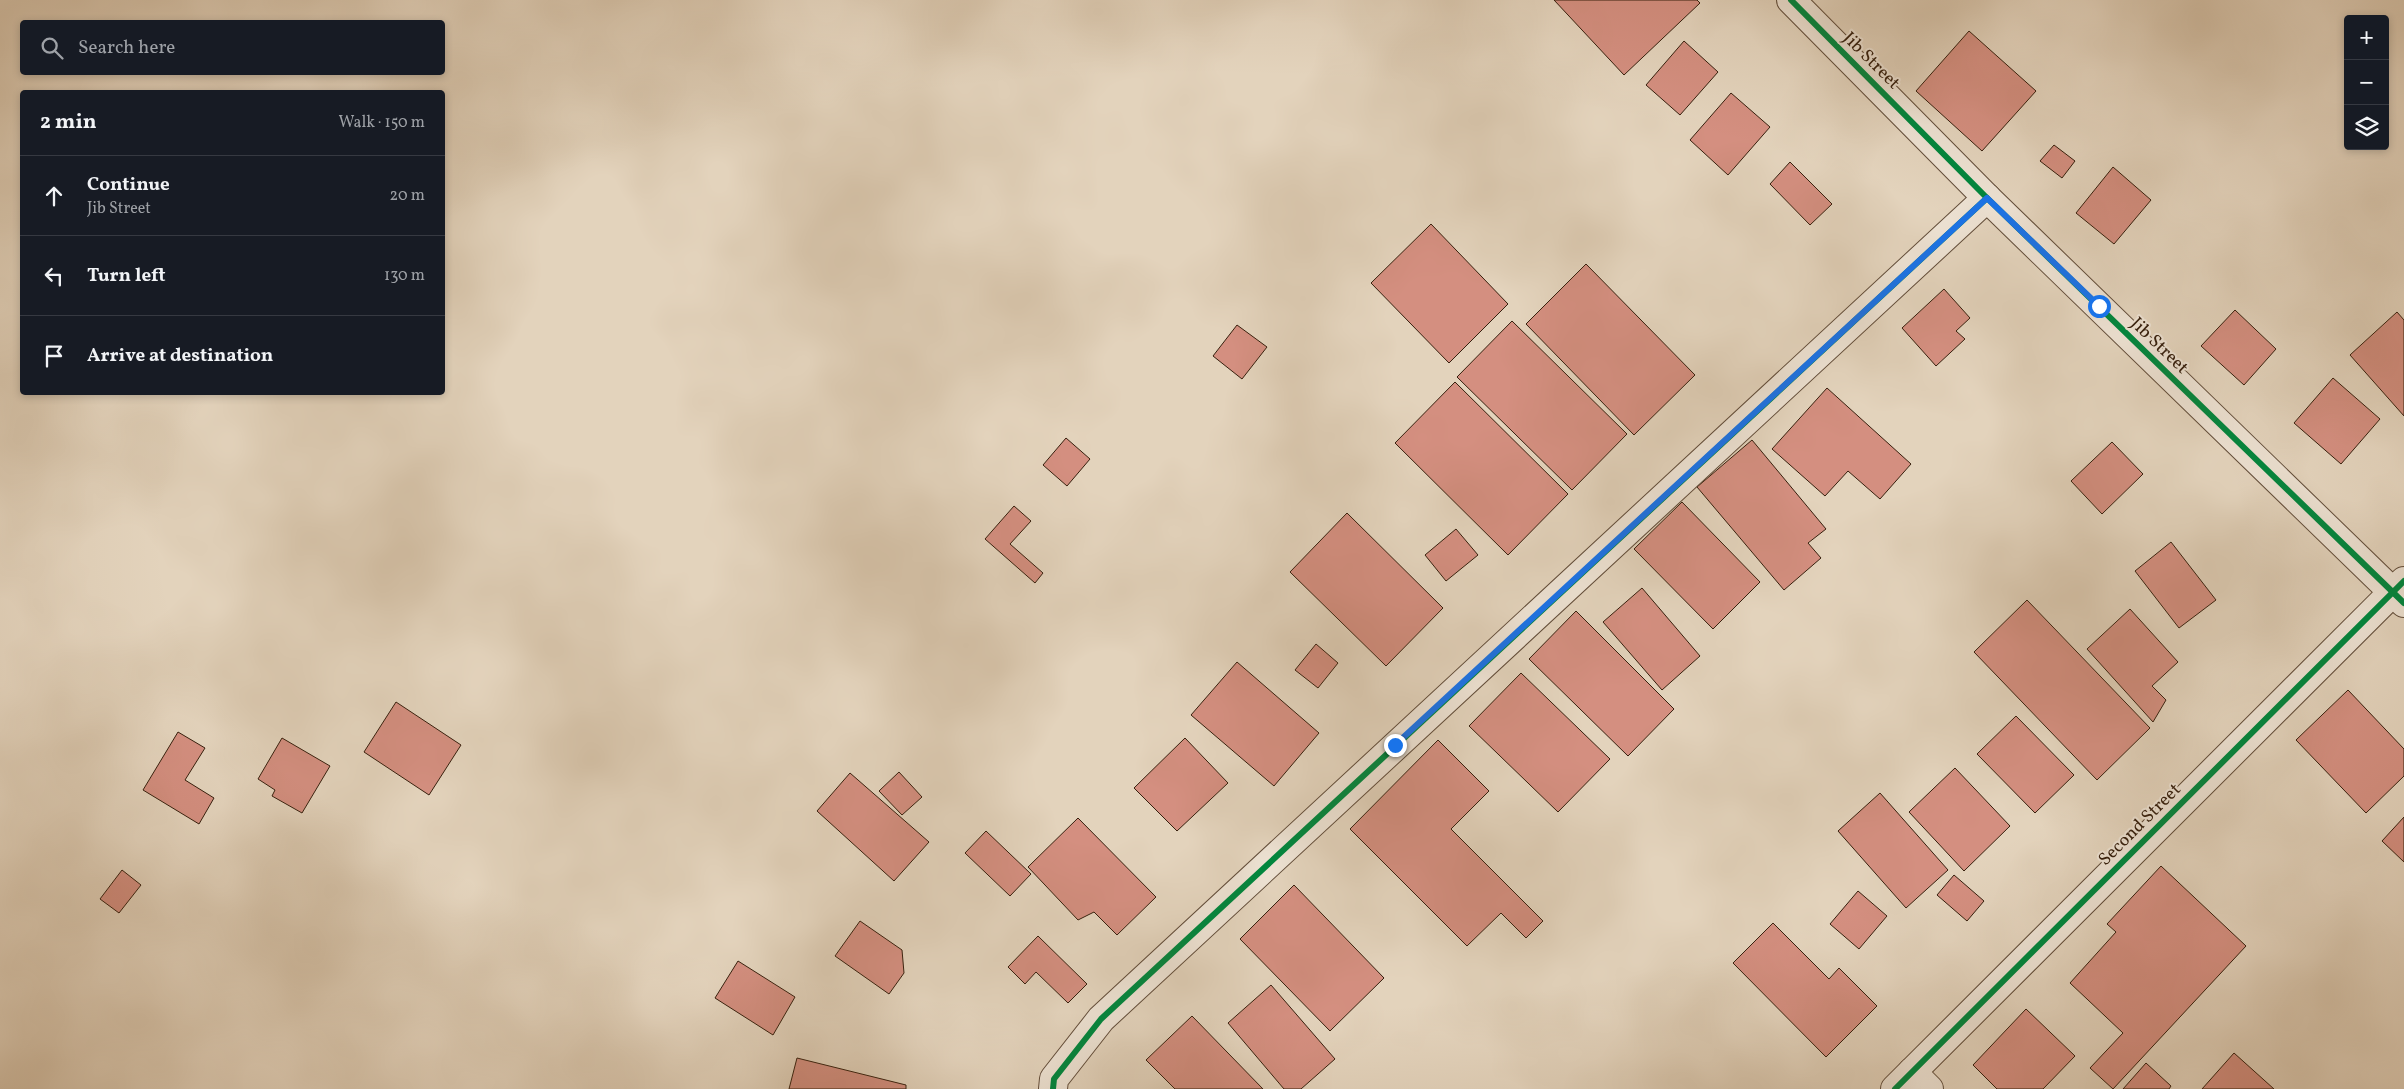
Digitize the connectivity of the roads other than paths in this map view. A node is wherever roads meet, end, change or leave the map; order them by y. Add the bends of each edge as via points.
1 (1791, 0) edge
2 (1987, 198) junction
3 (2400, 592) edge
4 (1912, 1083) edge
5 (1053, 1089) edge

1 - 2 street, Jib Street
2 - 3 street, Jib Street
2 - 5 street via 1100,1019 1054,1079
3 - 4 street, Second Street

